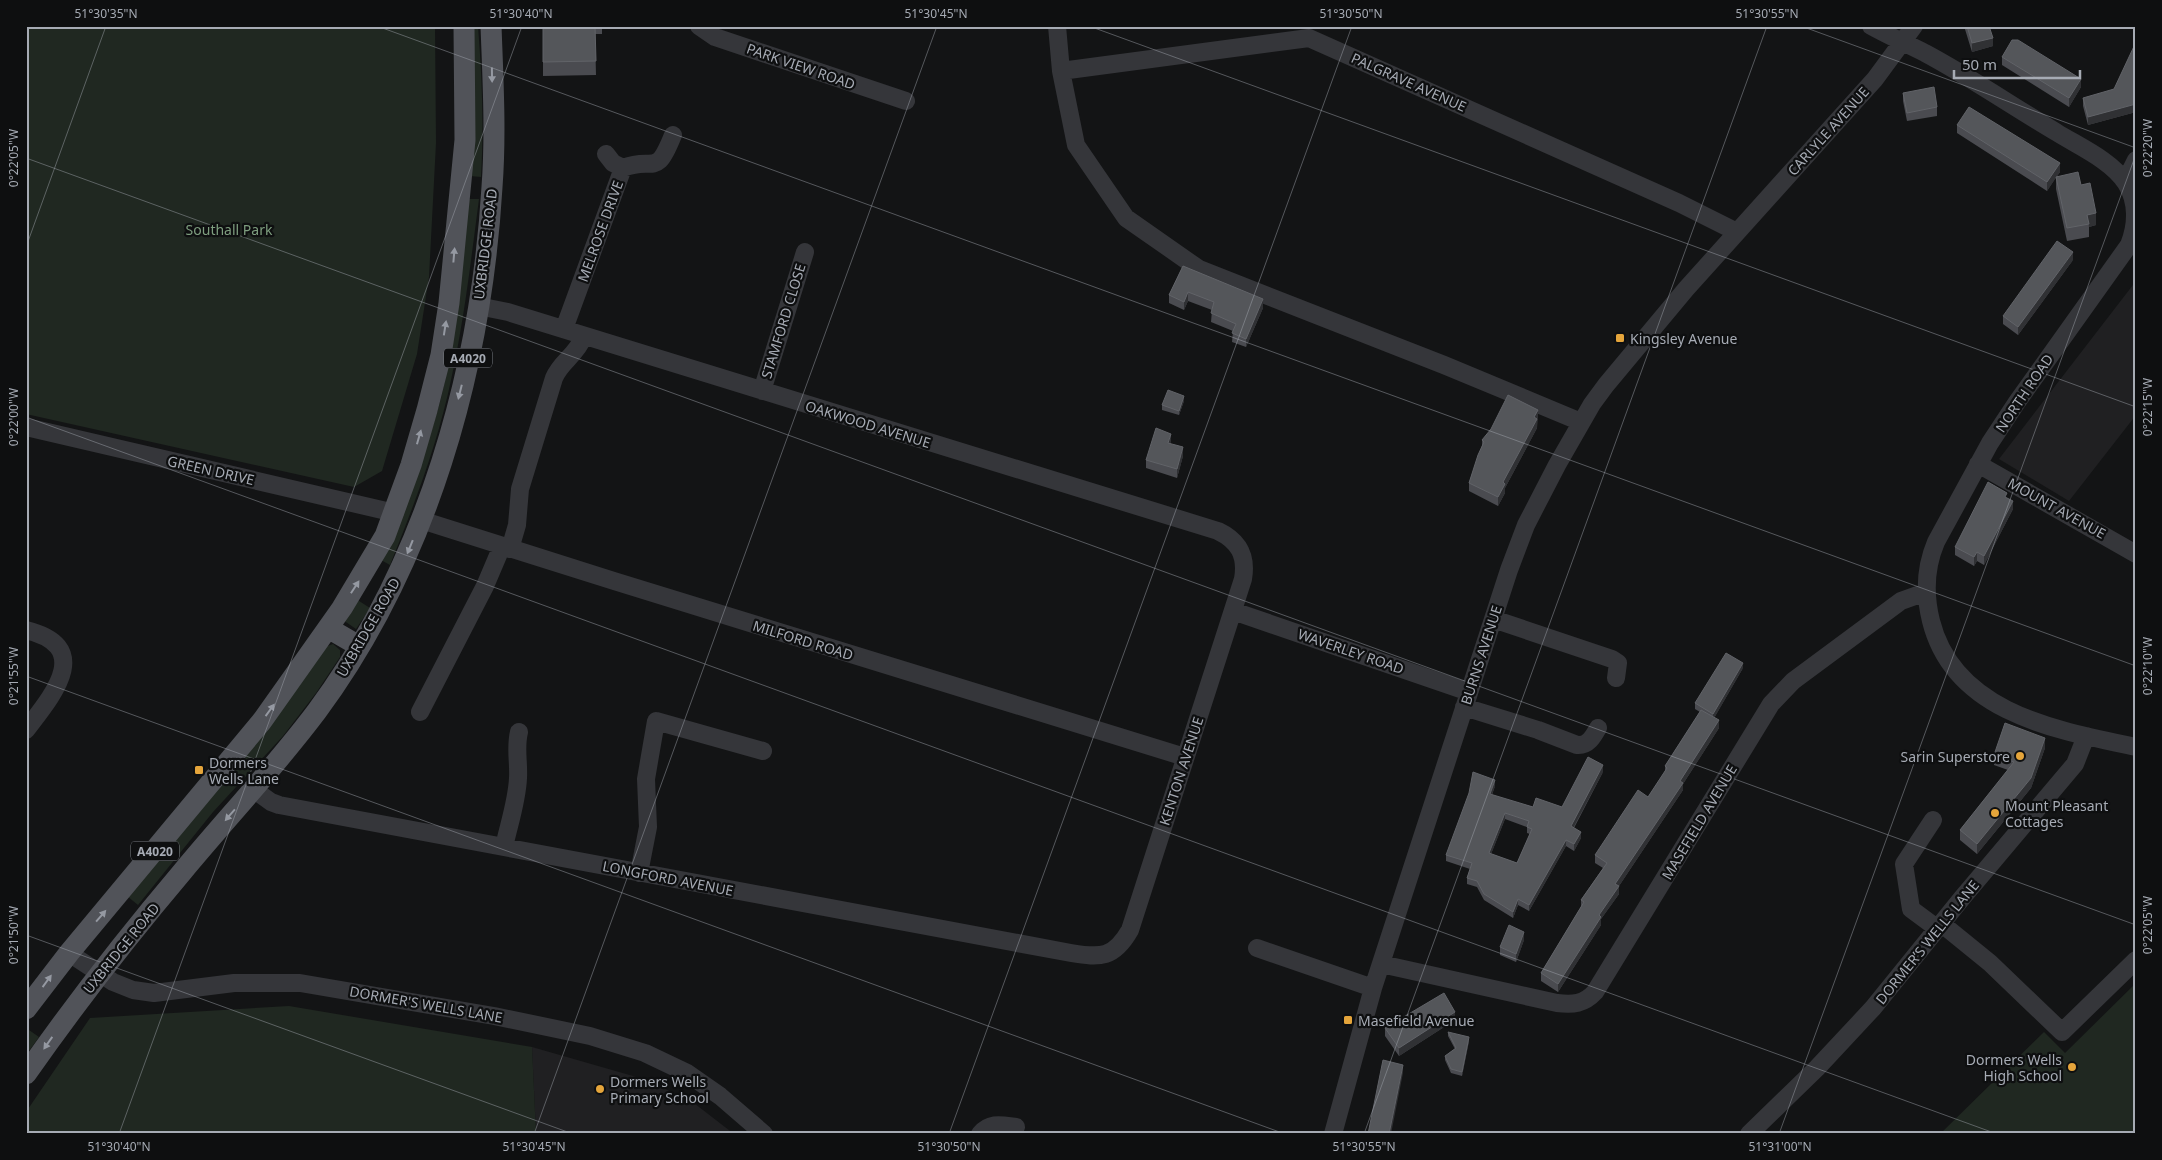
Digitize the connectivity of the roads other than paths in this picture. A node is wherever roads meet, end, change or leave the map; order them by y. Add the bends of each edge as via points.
1 (464, 26) edge
2 (491, 26) edge
3 (699, 26) edge
4 (1057, 26) edge
5 (1871, 26) edge
6 (1914, 26) edge
7 (1903, 42) junction
8 (1061, 71) junction
9 (906, 101) dead end
10 (674, 136) dead end
11 (606, 154) dead end
12 (2136, 160) edge
13 (623, 168) junction
14 (2125, 182) junction
15 (461, 186) junction
16 (492, 190) junction
17 (2135, 203) edge
18 (1737, 232) junction
19 (805, 252) dead end
20 (478, 306) junction
21 (564, 329) junction
22 (584, 336) junction
23 (762, 391) junction
24 (1581, 422) junction
25 (26, 427) edge
26 (1978, 464) junction
27 (395, 513) junction
28 (421, 520) junction
29 (506, 548) junction
30 (2136, 554) edge
31 (1244, 560) joint
32 (1926, 592) junction
33 (1233, 611) junction
34 (1493, 619) junction
35 (328, 628) junction
36 (26, 630) edge
37 (359, 646) junction
38 (1616, 678) dead end
39 (1467, 700) junction
40 (420, 712) dead end
41 (1598, 728) dead end
42 (26, 730) edge
43 (518, 732) dead end
44 (2086, 736) junction
45 (2136, 747) edge
46 (763, 751) dead end
47 (1186, 757) junction
48 (253, 789) junction
49 (1933, 820) dead end
50 (504, 847) junction
51 (640, 873) junction
52 (1940, 927) junction
53 (1257, 948) dead end
54 (69, 953) junction
55 (1088, 956) joint
56 (2136, 960) edge
57 (1381, 964) junction
58 (100, 974) junction
59 (1373, 988) junction
60 (26, 1009) edge
61 (26, 1074) edge
62 (1016, 1127) dead end
63 (764, 1134) edge
64 (980, 1134) edge
65 (1333, 1134) edge
66 (1749, 1134) edge

1 - 15 main road, UXBRIDGE ROAD / A4020 via 465,140
2 -> 16 main road, UXBRIDGE ROAD / A4020
3 - 9 street, PARK VIEW ROAD via 714,37
4 - 8 street
5 - 7 street, NORTH ROAD
6 - 7 street, CARLYLE AVENUE
7 - 14 street, NORTH ROAD via 2092,154
7 - 18 street, CARLYLE AVENUE via 1876,79
8 - 18 street, PALGRAVE AVENUE via 1309,38
8 - 24 street via 1076,145 1126,218 1199,269
10 - 13 street, MELROSE DRIVE via 660,162
11 - 13 street
12 - 14 street
13 - 21 street, MELROSE DRIVE
14 - 17 street, NORTH ROAD
15 - 16 main road
27 -> 15 main road, UXBRIDGE ROAD / A4020 via 428,410 441,355
16 - 20 main road, UXBRIDGE ROAD / A4020
17 - 26 street, NORTH ROAD via 2134,228 2124,255 2017,402
18 - 24 street, BURNS AVENUE via 1638,346
19 - 23 street, STAMFORD CLOSE
20 - 21 street, OAKWOOD AVENUE
20 -> 28 main road, UXBRIDGE ROAD / A4020 via 460,395
21 - 22 street, OAKWOOD AVENUE
22 - 23 street, OAKWOOD AVENUE
22 - 29 street via 579,348 554,378 520,489 518,525
23 - 31 street, OAKWOOD AVENUE via 1218,531 1234,540
24 - 34 street, BURNS AVENUE via 1526,525
25 - 27 street, GREEN DRIVE
26 - 30 street, MOUNT AVENUE
26 - 32 street, NORTH ROAD via 1930,556
35 -> 27 main road, UXBRIDGE ROAD / A4020 via 378,549
28 - 29 street, MILFORD ROAD
28 -> 37 main road, UXBRIDGE ROAD / A4020 via 390,594
29 - 40 street
29 - 47 street, MILFORD ROAD
31 - 33 street, KENTON AVENUE via 1243,579
32 - 44 street, NORTH ROAD via 1931,622 1941,650 1968,686 2014,712
32 - 57 street, MASEFIELD AVENUE via 1901,601 1794,681 1771,704 1589,999 1576,1004 1557,1002
33 - 39 street, WAVERLEY ROAD
33 - 47 street, KENTON AVENUE
34 - 38 street via 1612,659 1618,663
34 - 39 street, BURNS AVENUE
35 - 37 main road
54 -> 35 main road, UXBRIDGE ROAD / A4020 via 262,721
36 - 42 street via 52,640 60,650 63,663 56,691
37 - 48 main road, UXBRIDGE ROAD / A4020 via 317,710
39 - 41 street, WAVERLEY ROAD via 1577,745 1592,739
39 - 57 street, BURNS AVENUE
43 - 50 street via 517,789
44 - 45 street, NORTH ROAD
44 - 52 street, DORMER’S WELLS LANE via 2075,764
46 - 51 street via 656,721 646,779 648,827
47 - 55 street, KENTON AVENUE via 1130,930 1114,950
48 - 50 street, LONGFORD AVENUE via 279,805
48 -> 58 main road, UXBRIDGE ROAD / A4020 via 180,873
49 - 52 street via 1904,864 1910,909
50 - 51 street, LONGFORD AVENUE
51 - 55 street, LONGFORD AVENUE
52 - 56 street via 1990,963 2062,1032
52 - 66 street, DORMER’S WELLS LANE via 1851,1033
53 - 59 street
54 - 58 street, DORMER'S WELLS LANE
60 -> 54 main road, UXBRIDGE ROAD / A4020
57 - 59 street, BURNS AVENUE
58 -> 61 main road, UXBRIDGE ROAD / A4020
58 - 63 street, DORMER'S WELLS LANE via 123,987 154,993 234,982 300,983 566,1030 645,1053 673,1066 720,1096
59 - 65 street, BURNS AVENUE
62 - 64 street via 992,1125

